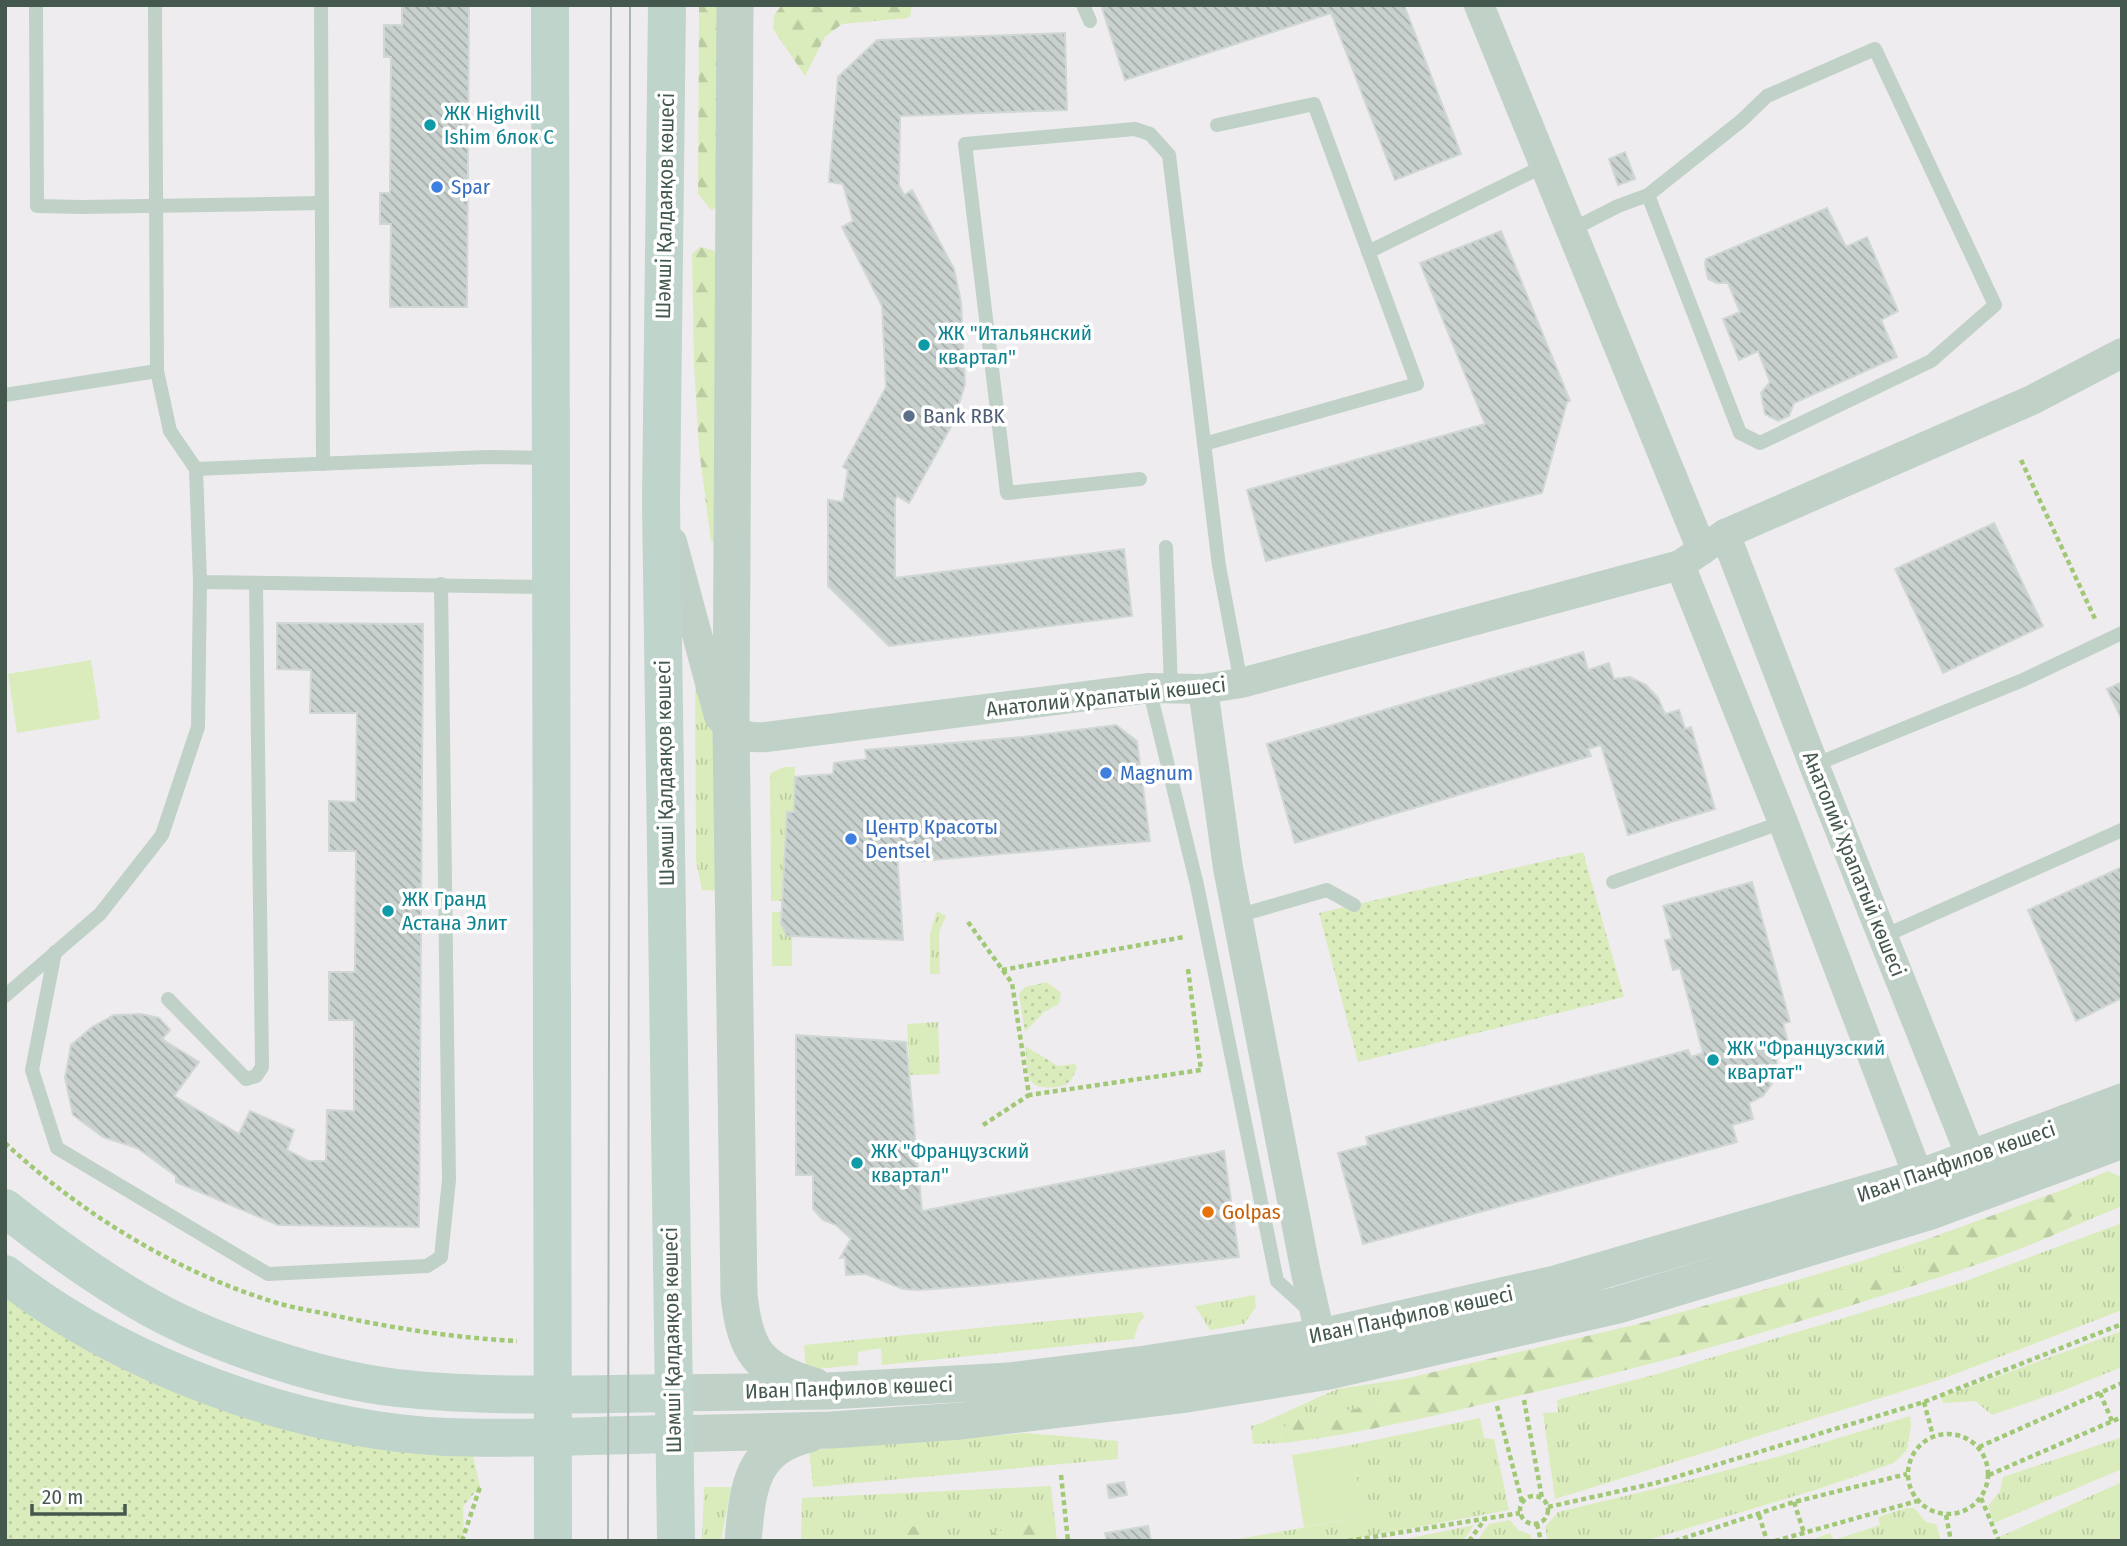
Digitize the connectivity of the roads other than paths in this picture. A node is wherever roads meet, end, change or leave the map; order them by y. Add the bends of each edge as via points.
1 (36, 5) edge
2 (155, 5) edge
3 (321, 5) edge
4 (550, 5) edge
5 (667, 5) edge
6 (735, 5) edge
7 (1083, 5) edge
8 (1479, 5) edge
9 (1090, 20) dead end
10 (1217, 125) dead end
11 (1546, 164) junction
12 (1647, 195) junction
13 (322, 203) junction
14 (1571, 230) junction
15 (1368, 252) junction
16 (2122, 353) edge
17 (157, 371) junction
18 (5, 395) edge
19 (1203, 444) junction
20 (551, 458) junction
21 (323, 464) junction
22 (196, 470) junction
23 (1140, 479) dead end
24 (661, 502) junction
25 (1166, 547) dead end
26 (1702, 549) junction
27 (200, 582) junction
28 (256, 583) junction
29 (441, 584) junction
30 (552, 587) junction
31 (2122, 633) edge
32 (1241, 683) junction
33 (1160, 688) junction
34 (1203, 689) junction
35 (731, 729) junction
36 (1814, 765) junction
37 (1783, 822) junction
38 (2122, 830) edge
39 (1613, 882) dead end
40 (1353, 905) dead end
41 (1237, 916) junction
42 (1884, 936) junction
43 (55, 952) junction
44 (5, 996) edge
45 (169, 999) dead end
46 (2122, 1102) edge
47 (2122, 1140) edge
48 (1979, 1176) junction
49 (1925, 1195) junction
50 (5, 1208) edge
51 (5, 1274) edge
52 (1321, 1341) junction
53 (828, 1391) junction
54 (673, 1392) junction
55 (553, 1395) junction
56 (831, 1430) junction
57 (673, 1434) junction
58 (553, 1436) junction
59 (553, 1541) edge
60 (676, 1541) edge
61 (743, 1541) edge

1 - 13 lane, bridge via 37,206
2 - 17 lane
3 - 13 lane
4 - 20 main road
5 - 24 main road, Шәмші Қалдаяқов көшесі
6 - 35 street
7 - 9 lane
8 - 11 street
10 - 15 lane via 1314,104
11 - 14 street
11 - 15 lane
12 - 12 lane via 1767,96 1875,49 1994,305 1931,361 1760,443 1740,433
12 - 14 lane
13 - 21 lane
14 - 26 street
15 - 19 lane via 1416,384
16 - 26 street, Анатолий Храпатый көшесі via 2032,400
17 - 18 lane
17 - 22 lane via 170,431
19 - 23 lane via 1169,155 1150,134 1135,129 965,144 1007,493
19 - 32 lane
20 - 21 lane
20 - 30 main road
21 - 22 lane
22 - 27 lane
24 - 35 street via 719,716
24 - 54 main road, Шәмші Қалдаяқов көшесі
25 - 33 lane
26 - 32 street, Анатолий Храпатый көшесі
26 - 36 street, Анатолий Храпатый көшесі
26 - 37 street
27 - 28 lane
27 - 43 lane via 198,727 162,835 100,914
28 - 29 lane
28 - 45 lane via 262,1067 256,1076 246,1079
29 - 30 lane
29 - 43 lane via 449,1180 440,1257 427,1266 268,1274 57,1148 32,1070
30 - 55 main road
31 - 36 lane via 2023,680
32 - 34 street, Анатолий Храпатый көшесі
33 - 34 street, Анатолий Храпатый көшесі
33 - 35 street, Анатолий Храпатый көшесі via 766,737
33 - 52 lane via 1277,1281
34 - 41 street
35 - 53 street via 742,1323 747,1339 770,1368 790,1380
36 - 42 street, Анатолий Храпатый көшесі
37 - 39 lane
37 - 49 street
38 - 42 lane
40 - 41 lane via 1327,890
41 - 52 street
42 - 48 street, Анатолий Храпатый көшесі
43 - 44 lane
46 - 48 street, Иван Панфилов көшесі
47 - 48 street, Иван Панфилов көшесі
48 - 49 street, Иван Панфилов көшесі
49 - 52 street, Иван Панфилов көшесі via 1618,1305
50 - 55 main road via 141,1303 230,1343 311,1370 394,1387 482,1395
51 - 58 main road via 89,1330 250,1401 330,1422 393,1432 445,1437
52 - 53 street, Иван Панфилов көшесі via 1065,1374
52 - 56 street, Иван Панфилов көшесі via 1079,1408
53 - 54 street, Иван Панфилов көшесі
54 - 55 main road
54 - 57 main road, Шәмші Қалдаяқов көшесі
55 - 58 main road
56 - 57 street, Иван Панфилов көшесі
56 - 61 street via 792,1438 770,1450 751,1488
57 - 58 main road
57 - 60 main road, Шәмші Қалдаяқов көшесі
58 - 59 main road

